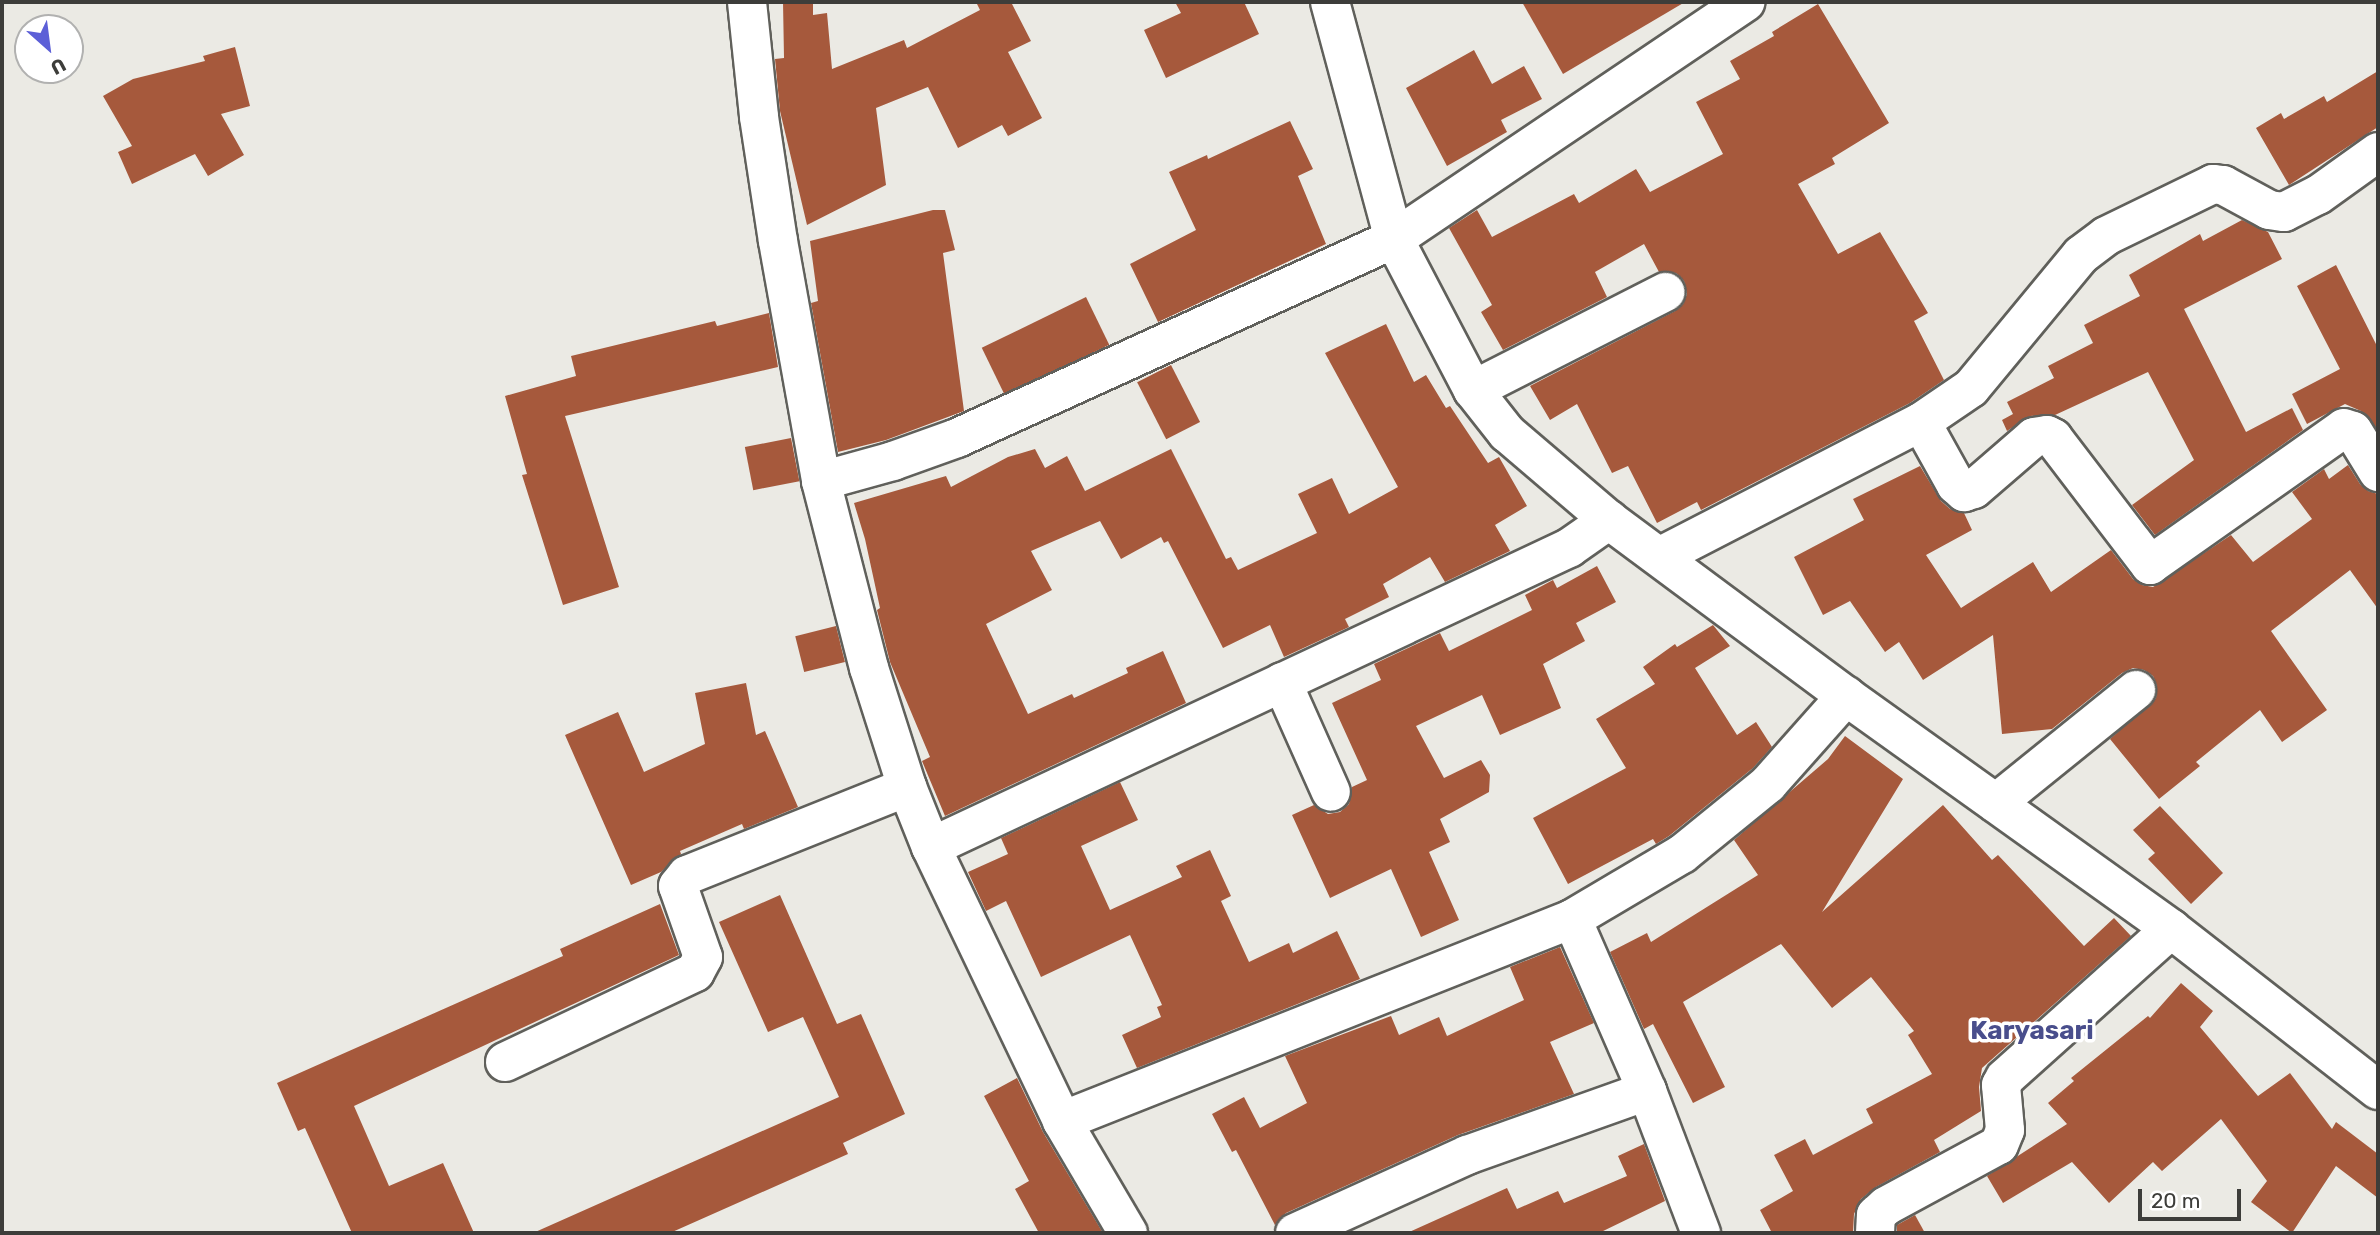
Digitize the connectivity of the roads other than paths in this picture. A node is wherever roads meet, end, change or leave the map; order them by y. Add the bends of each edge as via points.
1 (747, 2) edge
2 (1330, 2) edge
3 (1746, 2) edge
4 (2378, 152) edge
5 (1394, 239) junction
6 (1665, 292) dead end
7 (1472, 390) junction
8 (1921, 422) junction
9 (2378, 472) edge
10 (821, 481) junction
11 (1609, 520) junction
12 (1661, 556) junction
13 (1282, 682) junction
14 (2136, 691) dead end
15 (1846, 696) junction
16 (907, 787) junction
17 (1331, 792) dead end
18 (1996, 803) junction
19 (931, 847) junction
20 (1572, 919) junction
21 (2171, 929) junction
22 (505, 1062) dead end
23 (2378, 1090) edge
24 (1647, 1091) junction
25 (1062, 1121) junction
26 (1128, 1233) edge
27 (1295, 1233) edge
28 (1701, 1233) edge
29 (1875, 1233) edge

1 - 10 street via 778,241
2 - 5 street
3 - 5 street
4 - 8 street via 2284,212 2269,210 2213,184 2106,236 2081,255 1971,388
5 - 7 street
5 - 10 street via 957,438
6 - 7 street
7 - 11 street via 1507,433
8 - 9 street via 1964,492 2034,437 2053,438 2150,565 2344,428 2353,431
8 - 12 street
10 - 16 street via 869,668
11 - 12 street
11 - 13 street via 1569,548
12 - 15 street
13 - 17 street
13 - 19 street
14 - 18 street
15 - 18 street
15 - 20 street via 1768,784 1682,854
16 - 19 street
16 - 22 street via 687,875 678,886 703,957 695,972
18 - 21 street
19 - 25 street
20 - 24 street
20 - 25 street
21 - 23 street
21 - 29 street via 2005,1078 2001,1085 2004,1140 2000,1145 1886,1206 1876,1215
24 - 27 street via 1467,1155
24 - 28 street
25 - 26 street

